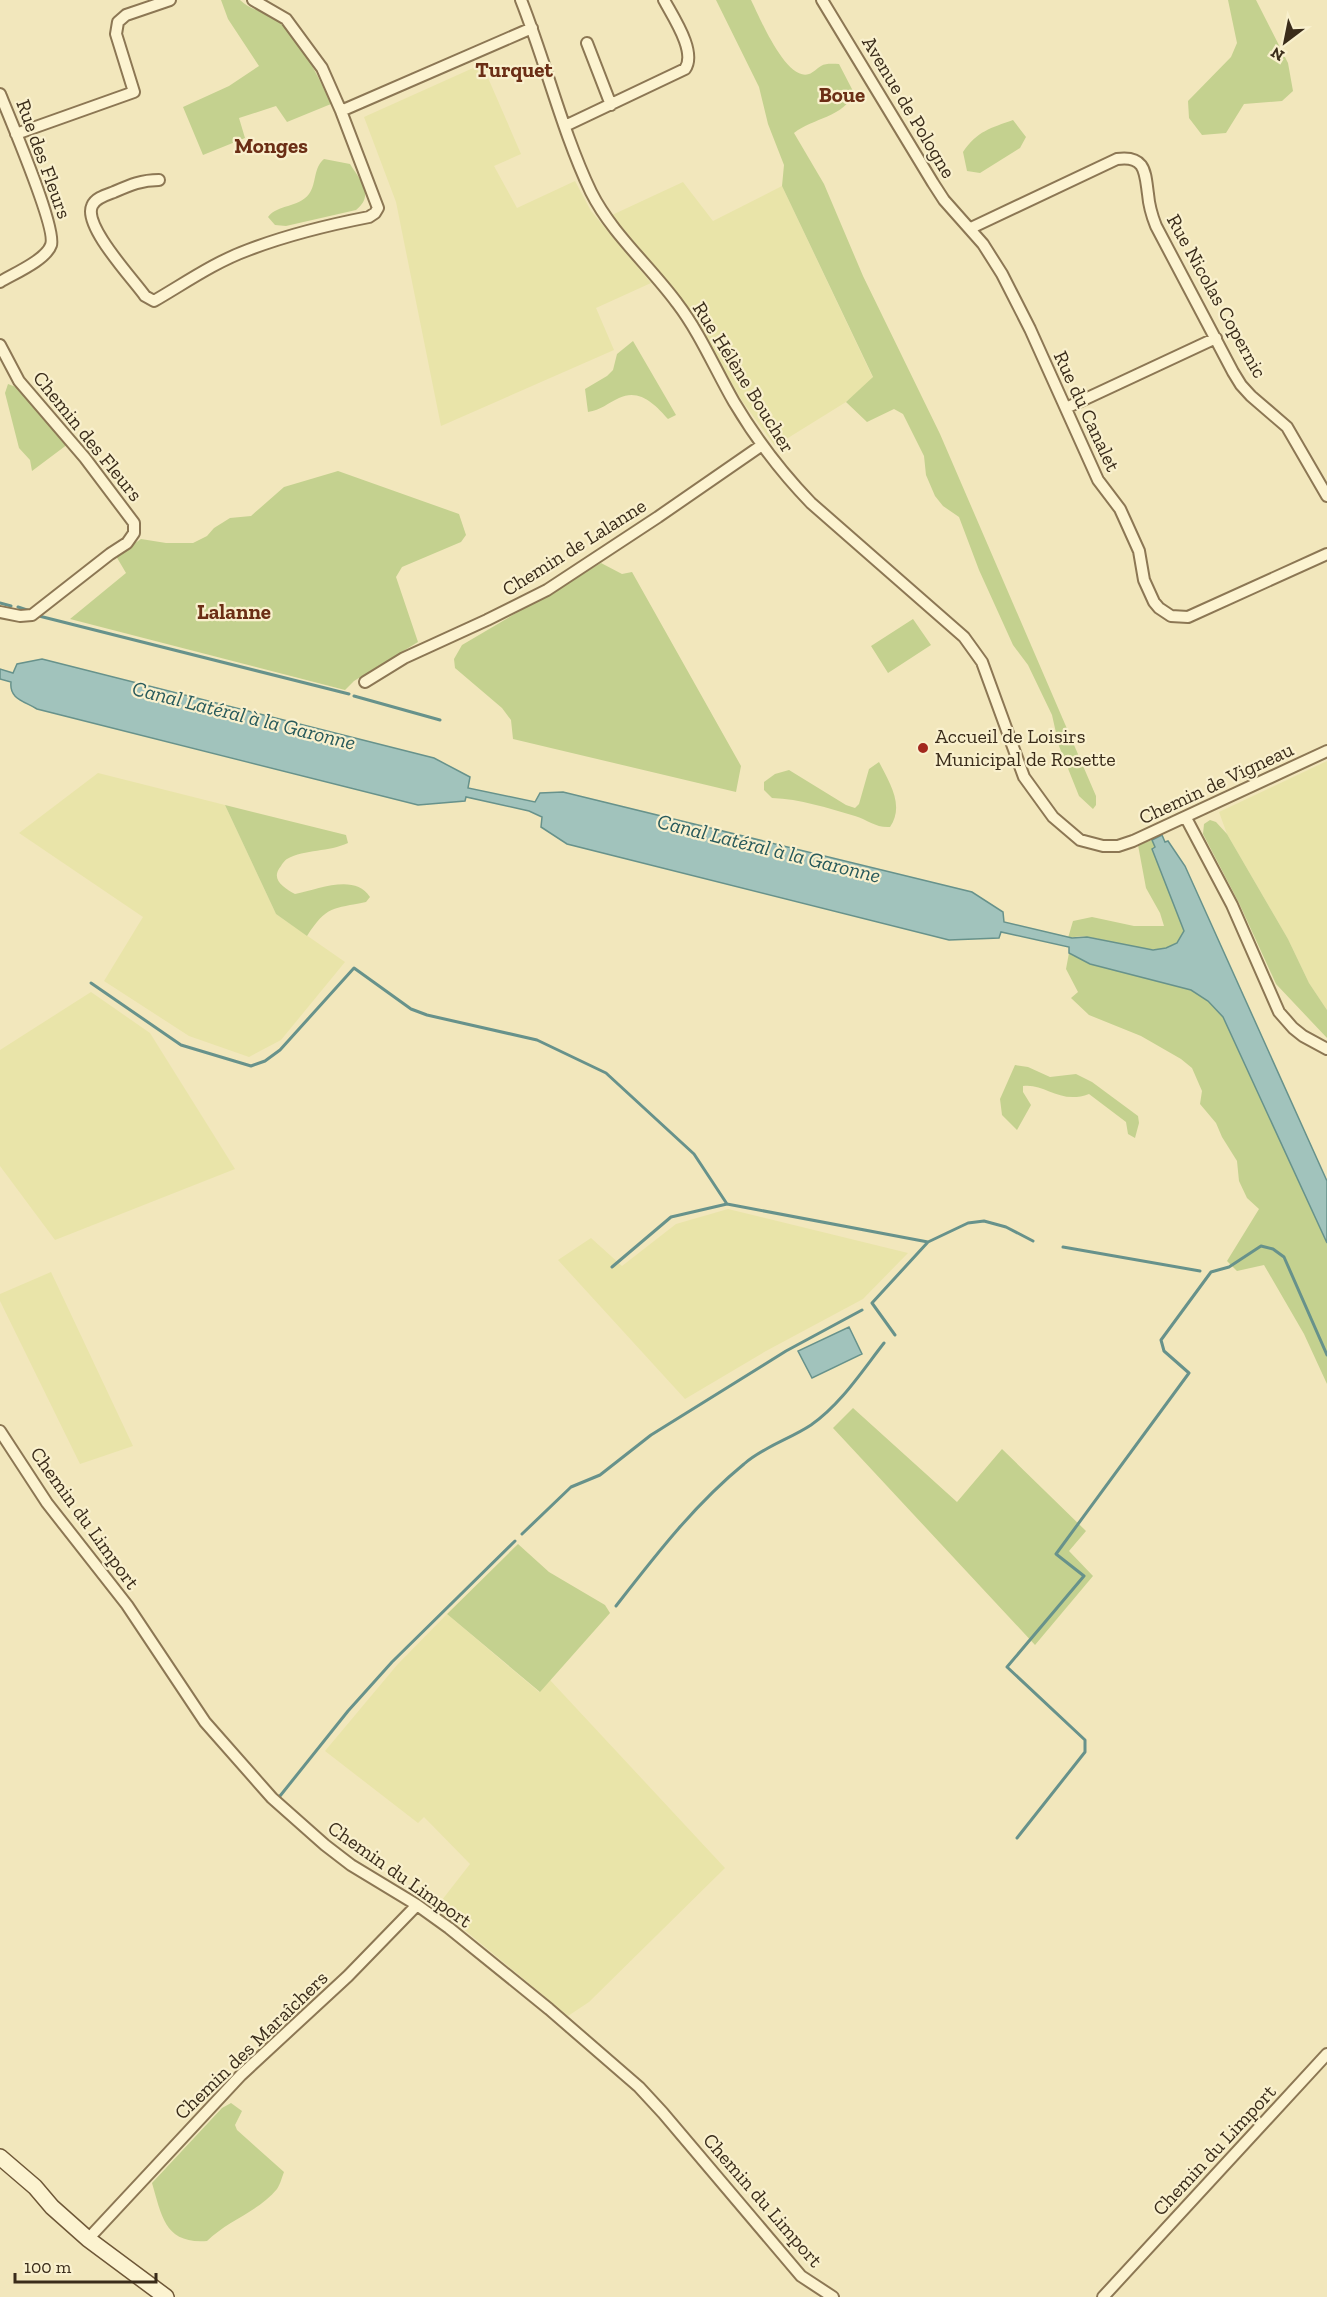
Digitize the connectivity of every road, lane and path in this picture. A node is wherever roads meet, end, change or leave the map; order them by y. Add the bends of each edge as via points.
1 (170, 0) edge
2 (253, 0) edge
3 (521, 0) edge
4 (664, 0) edge
5 (822, 0) edge
6 (532, 28) junction
7 (587, 43) dead end
8 (0, 94) edge
9 (611, 105) junction
10 (341, 111) junction
11 (566, 126) junction
12 (16, 134) junction
13 (159, 180) dead end
14 (971, 228) junction
15 (0, 282) edge
16 (1216, 338) junction
17 (0, 345) edge
18 (1066, 408) junction
19 (762, 445) junction
20 (1327, 496) edge
21 (1327, 554) edge
22 (0, 612) edge
23 (365, 682) dead end
24 (1327, 751) edge
25 (1186, 818) junction
26 (1118, 846) joint
27 (1327, 1049) edge
28 (0, 1431) edge
29 (417, 1905) junction
30 (1327, 2054) edge
31 (0, 2157) edge
32 (88, 2240) junction
33 (166, 2297) edge
34 (833, 2297) edge
35 (1103, 2297) edge

1 - 12 street via 126,15 118,22 116,34 134,92
2 - 10 street via 285,19 306,44 322,68
3 - 6 street, Rue Hélène Boucher
4 - 9 street via 689,53 688,64 681,72
5 - 14 street, Avenue de Pologne via 938,191
6 - 10 street
6 - 11 street, Rue Hélène Boucher
7 - 9 street
8 - 12 street, Rue des Fleurs
9 - 11 street
10 - 13 street via 377,201 375,213 248,250 154,301 145,296 97,232 90,215 96,200 142,180
11 - 19 street, Rue Hélène Boucher via 601,211 678,304
12 - 15 street, Rue des Fleurs via 53,238 47,253
14 - 16 street, Rue Nicolas Copernic via 1117,159 1138,162 1145,171 1156,226
14 - 18 street, Rue du Canalet via 1002,274
16 - 18 street
16 - 20 street, Rue Nicolas Copernic via 1241,385 1287,427
17 - 22 street, Chemin des Fleurs via 19,381 106,485 135,528 127,543 32,615
18 - 21 street, Rue du Canalet via 1098,480 1120,509 1139,550 1149,592 1166,614 1188,617
19 - 23 street, Chemin de Lalanne via 547,590 404,658
19 - 26 street, Rue Hélène Boucher via 811,502 964,637 982,662 1024,777 1053,817 1080,840
24 - 25 street, Chemin de Vigneau
25 - 26 street, Chemin de Vigneau
25 - 27 street via 1232,905 1279,1012 1303,1036
28 - 29 street, Chemin du Limport via 47,1503 126,1605 219,1739 272,1798 325,1845
29 - 32 street, Chemin des Maraîchers via 348,1976 241,2075
29 - 34 street, Chemin du Limport via 549,2008 639,2087 801,2276
30 - 35 street, Chemin du Limport
31 - 32 street
32 - 33 street

